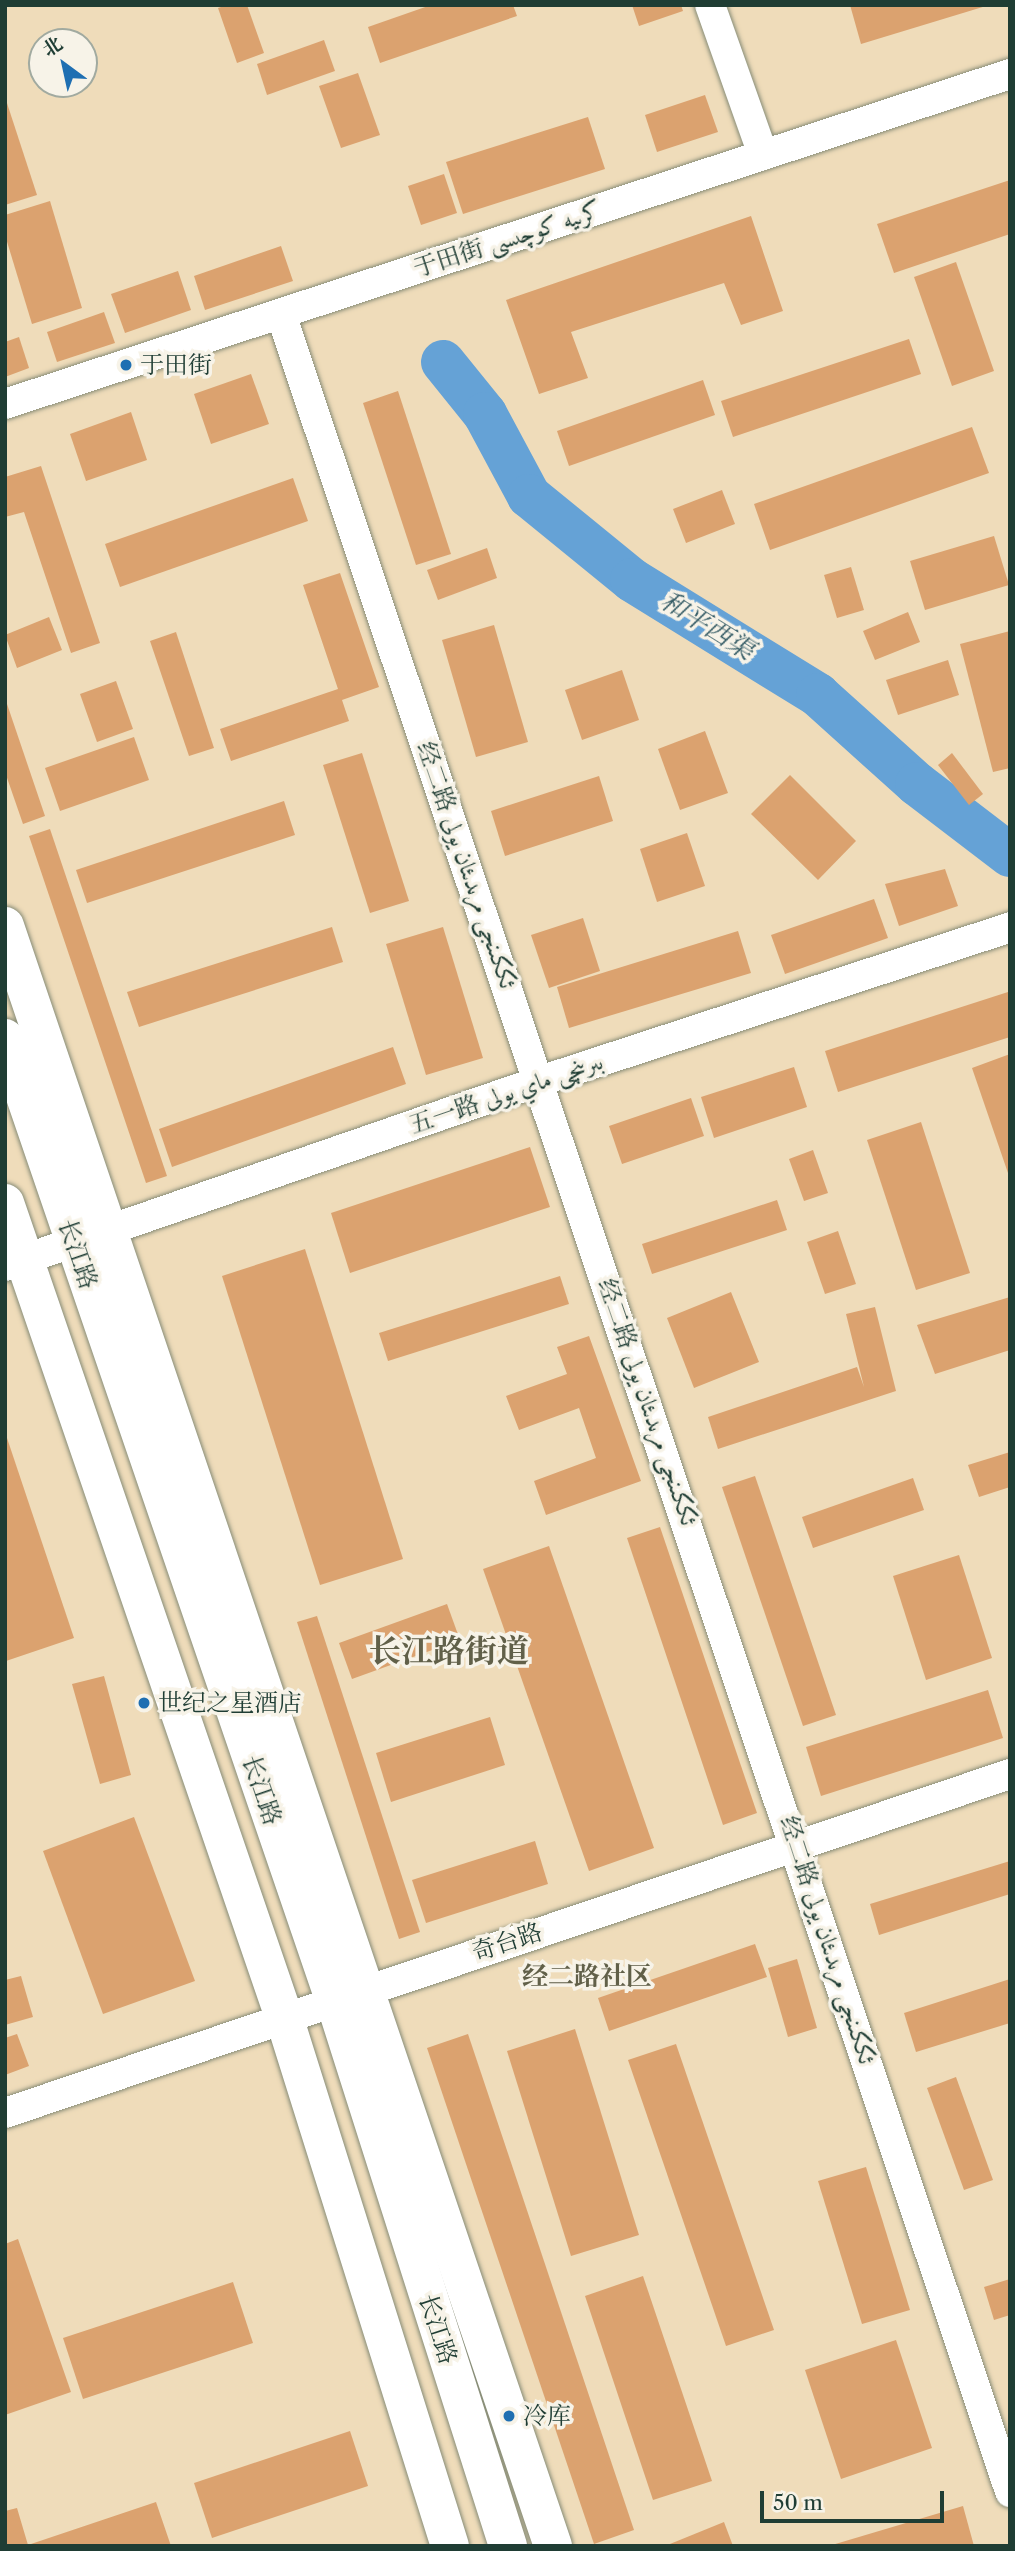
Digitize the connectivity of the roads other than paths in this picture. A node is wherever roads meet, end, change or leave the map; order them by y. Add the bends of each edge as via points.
1 (710, 5) edge
2 (1010, 75) edge
3 (763, 155) junction
4 (281, 314) junction
5 (5, 404) edge
6 (5, 926) edge
7 (1010, 927) edge
8 (5, 1038) edge
9 (540, 1081) junction
10 (5, 1203) edge
11 (91, 1236) junction
12 (15, 1263) edge
13 (1010, 1774) edge
14 (797, 1846) junction
15 (349, 1994) junction
16 (284, 2017) junction
17 (5, 2113) edge
18 (1010, 2492) edge
19 (450, 2546) edge
20 (508, 2546) edge
21 (553, 2546) edge

1 - 3 street
2 - 3 street, 于田街 كرىيە كوچىسى
3 - 4 street, 于田街 كرىيە كوچىسى
4 - 5 street, 于田街 كرىيە كوچىسى
4 - 9 street, 经二路 ئككىنجى مرىدىئان يولى
6 - 11 main road
7 - 9 street, 五一路 بىرىنچى ماي يولى
8 - 11 main road, 长江路
9 - 11 street, 五一路 بىرىنچى ماي يولى
9 - 14 street, 经二路 ئككىنجى مرىدىئان يولى
10 - 12 main road
11 - 12 street, 五一路 بىرىنچى ماي يولى
11 - 15 main road, 长江路
12 - 16 main road
13 - 14 street, 奇台路
14 - 15 street, 奇台路
14 - 18 street, 经二路 ئككىنجى مرىدىئان يولى
15 - 16 street, 奇台路
15 - 20 main road, 长江路
15 - 21 main road
16 - 17 street, 奇台路
16 - 19 main road

